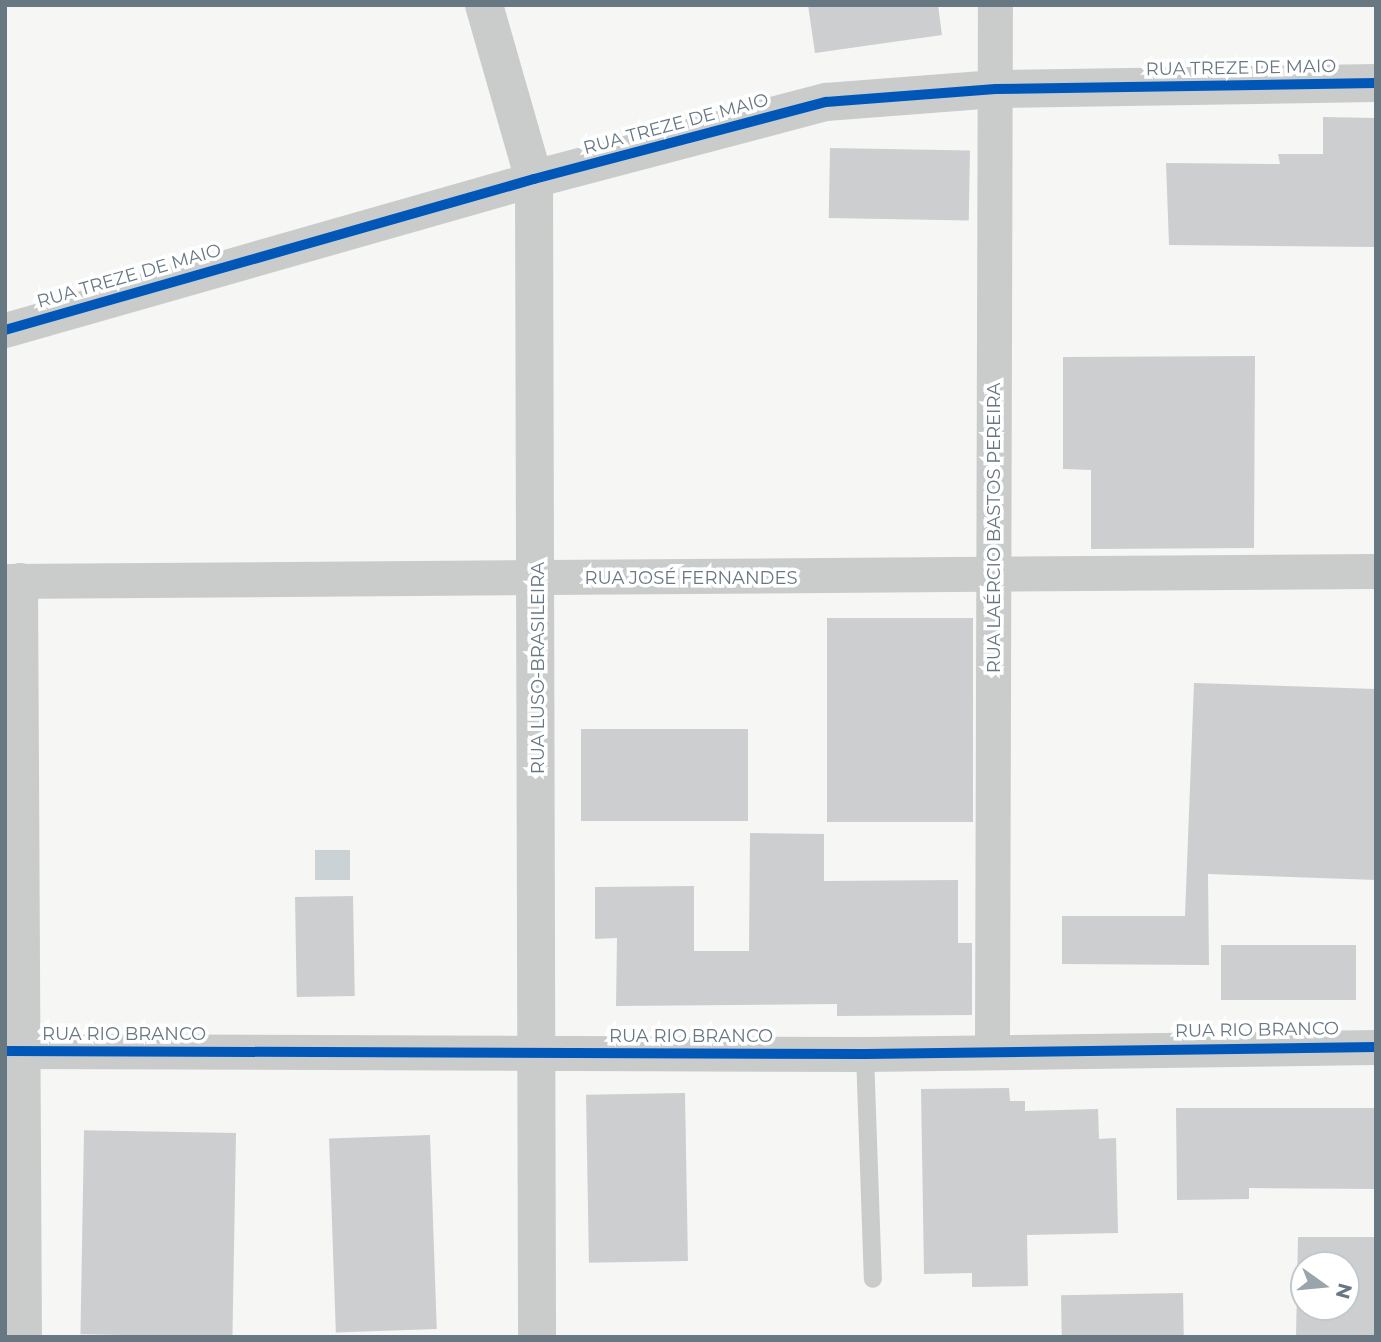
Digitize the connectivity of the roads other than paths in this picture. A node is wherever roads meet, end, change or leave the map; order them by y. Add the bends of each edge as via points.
1 (484, 5) edge
2 (995, 5) edge
3 (1376, 83) edge
4 (996, 89) junction
5 (534, 179) junction
6 (5, 330) edge
7 (1376, 571) edge
8 (993, 576) junction
9 (539, 579) junction
10 (13, 580) edge
11 (1376, 1046) edge
12 (992, 1050) junction
13 (14, 1051) edge
14 (536, 1053) junction
15 (865, 1054) junction
16 (873, 1279) dead end
17 (24, 1337) edge
18 (537, 1337) edge

1 - 5 street, RUA LUSO-BRASILEIRA
2 - 4 street, RUA LAÉRCIO BASTOS PEREIRA
3 - 4 street, RUA TREZE DE MAIO
4 - 5 street, RUA TREZE DE MAIO via 827,102
4 - 8 street, RUA LAÉRCIO BASTOS PEREIRA
5 - 6 street, RUA TREZE DE MAIO
5 - 9 street, RUA LUSO-BRASILEIRA
7 - 8 street, RUA JOSÉ FERNANDES
8 - 9 street, RUA JOSÉ FERNANDES
8 - 12 street, RUA LAÉRCIO BASTOS PEREIRA
9 - 10 street, RUA JOSÉ FERNANDES
9 - 14 street, RUA LUSO-BRASILEIRA
10 - 13 street
11 - 12 street, RUA RIO BRANCO
12 - 15 street, RUA RIO BRANCO
13 - 14 street, RUA RIO BRANCO
13 - 17 street
14 - 15 street, RUA RIO BRANCO
14 - 18 street, RUA LUSO-BRASILEIRA
15 - 16 lane

